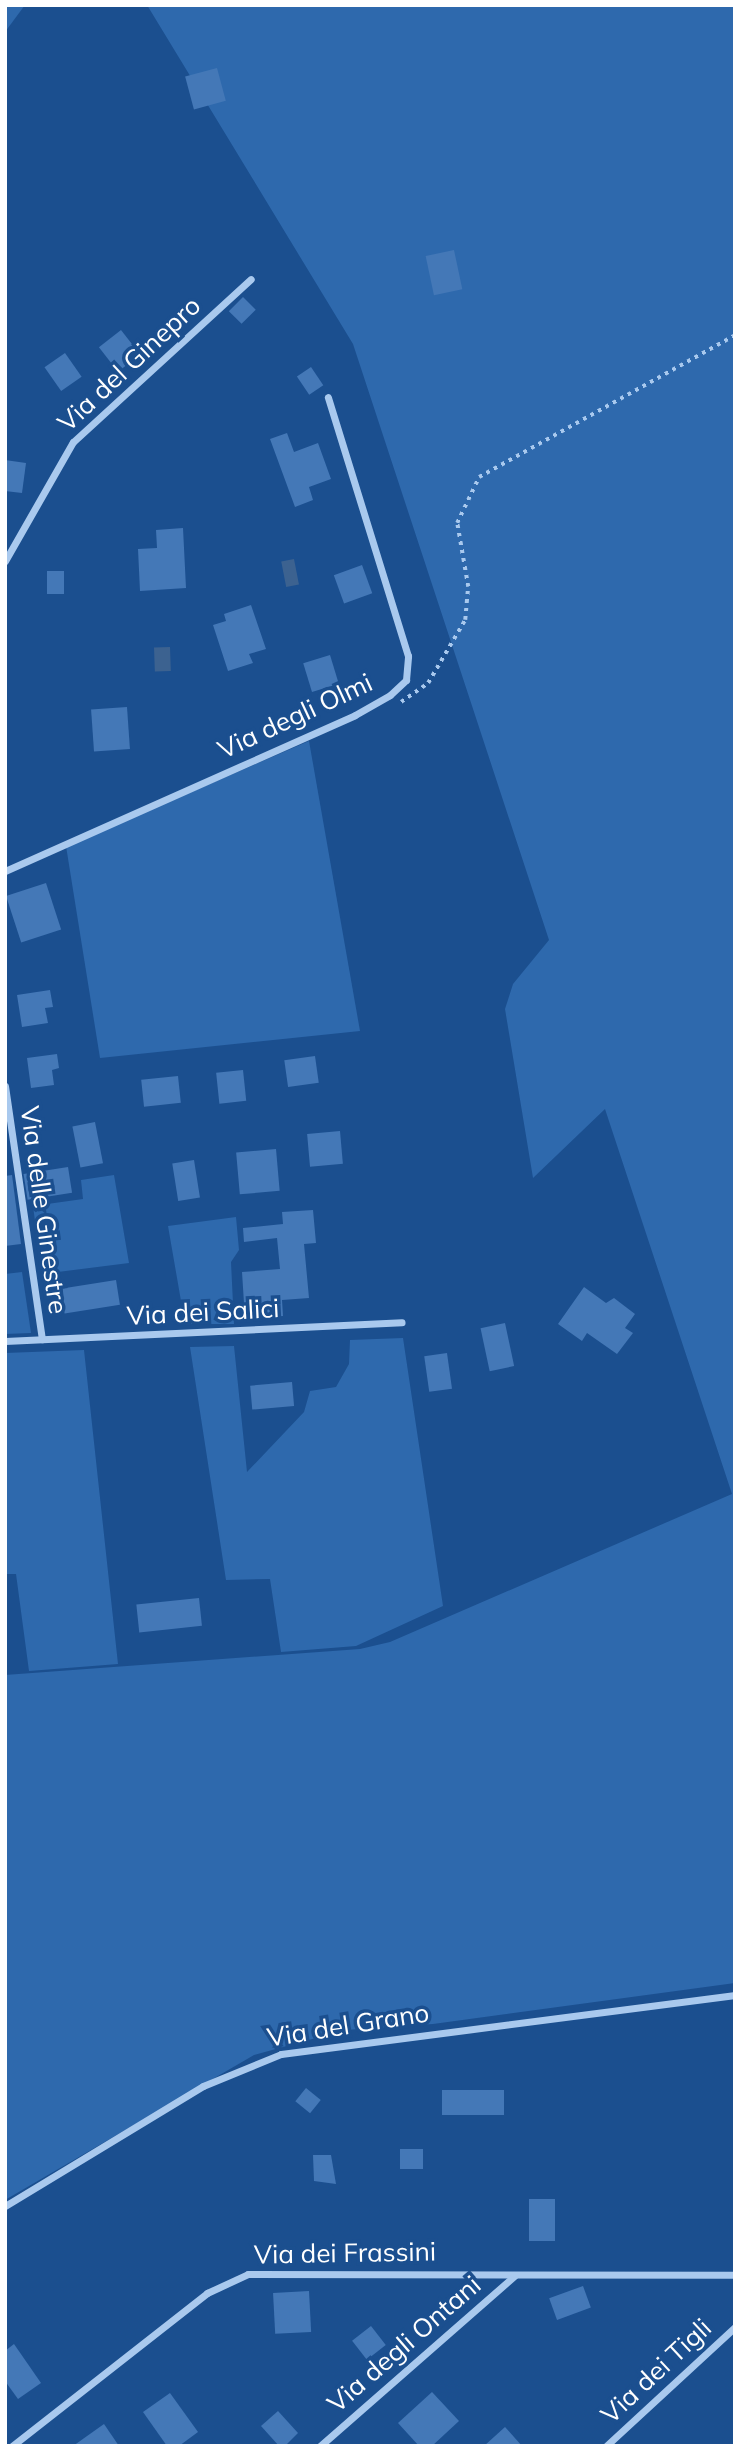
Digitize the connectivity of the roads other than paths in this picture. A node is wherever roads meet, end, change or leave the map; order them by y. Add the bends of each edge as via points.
1 (251, 279) dead end
2 (328, 397) dead end
3 (5, 561) edge
4 (5, 871) edge
5 (5, 1086) edge
6 (402, 1322) dead end
7 (41, 1339) junction
8 (5, 1341) edge
9 (735, 1995) edge
10 (5, 2206) edge
11 (516, 2274) junction
12 (735, 2275) edge
13 (735, 2327) edge
14 (12, 2446) edge
15 (320, 2446) edge
16 (606, 2446) edge

1 - 3 street, Via del Ginepro via 73,442
2 - 4 street, Via degli Olmi via 408,656 406,680 355,716
5 - 7 street, Via delle Ginestre
6 - 7 street, Via dei Salici
7 - 8 street, Via dei Salici
9 - 10 street, Via del Grano via 281,2054 203,2086
11 - 12 street, Via dei Frassini
11 - 14 street, Via dei Frassini via 276,2271 239,2276 206,2293
11 - 15 street, Via degli Ontani
13 - 16 street, Via dei Tigli

